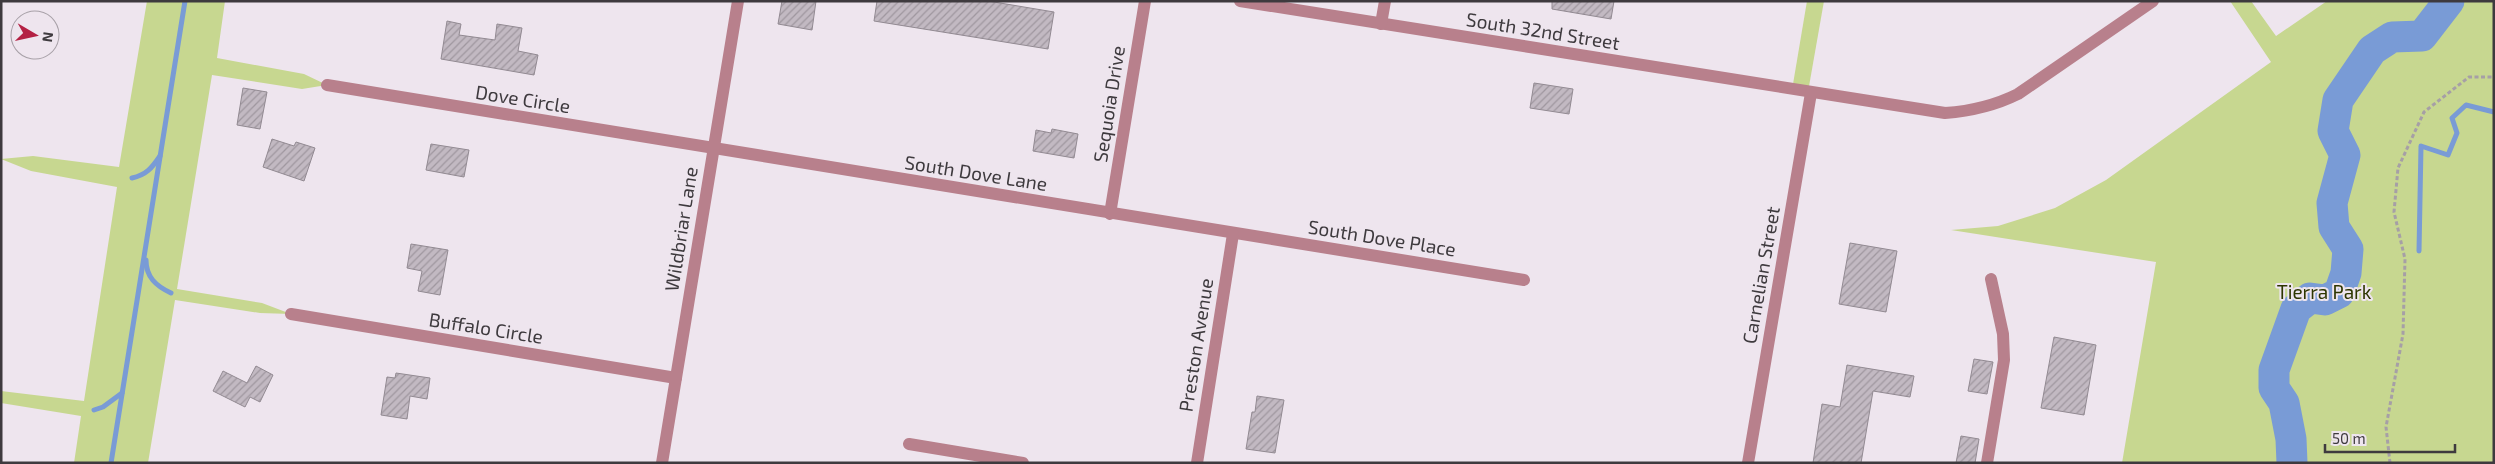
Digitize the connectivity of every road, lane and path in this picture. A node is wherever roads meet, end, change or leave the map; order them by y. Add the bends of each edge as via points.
1 (738, 1) edge
2 (1145, 1) edge
3 (1240, 1) edge
4 (1385, 1) edge
5 (2153, 1) edge
6 (1381, 24) junction
7 (2494, 77) edge
8 (328, 86) dead end
9 (1811, 93) junction
10 (713, 150) junction
11 (1110, 214) junction
12 (1233, 234) junction
13 (1991, 279) dead end
14 (1524, 280) dead end
15 (291, 314) dead end
16 (676, 378) junction
17 (909, 444) dead end
18 (662, 463) edge
19 (1024, 463) edge
20 (1196, 463) edge
21 (1748, 463) edge
22 (1987, 463) edge
23 (2390, 463) edge

1 - 10 street, Wildbriar Lane
2 - 11 street, Sequoia Drive
3 - 6 street, South 32nd Street
4 - 6 street
5 - 9 street, South 32nd Street via 2018,94 1972,111 1927,112
6 - 9 street, South 32nd Street
7 - 23 path via 2470,77 2424,112 2398,168 2394,212 2405,259 2405,278 2403,334 2386,427
8 - 10 street, Dove Circle
9 - 21 street, Carnelian Street
10 - 11 street, South Dove Lane
10 - 16 street, Wildbriar Lane
11 - 12 street, South Dove Lane
12 - 14 street, South Dove Place
12 - 20 street, Preston Avenue
13 - 22 street via 2003,334 2004,360
15 - 16 street, Buffalo Circle
16 - 18 street, Wildbriar Lane
17 - 19 street

